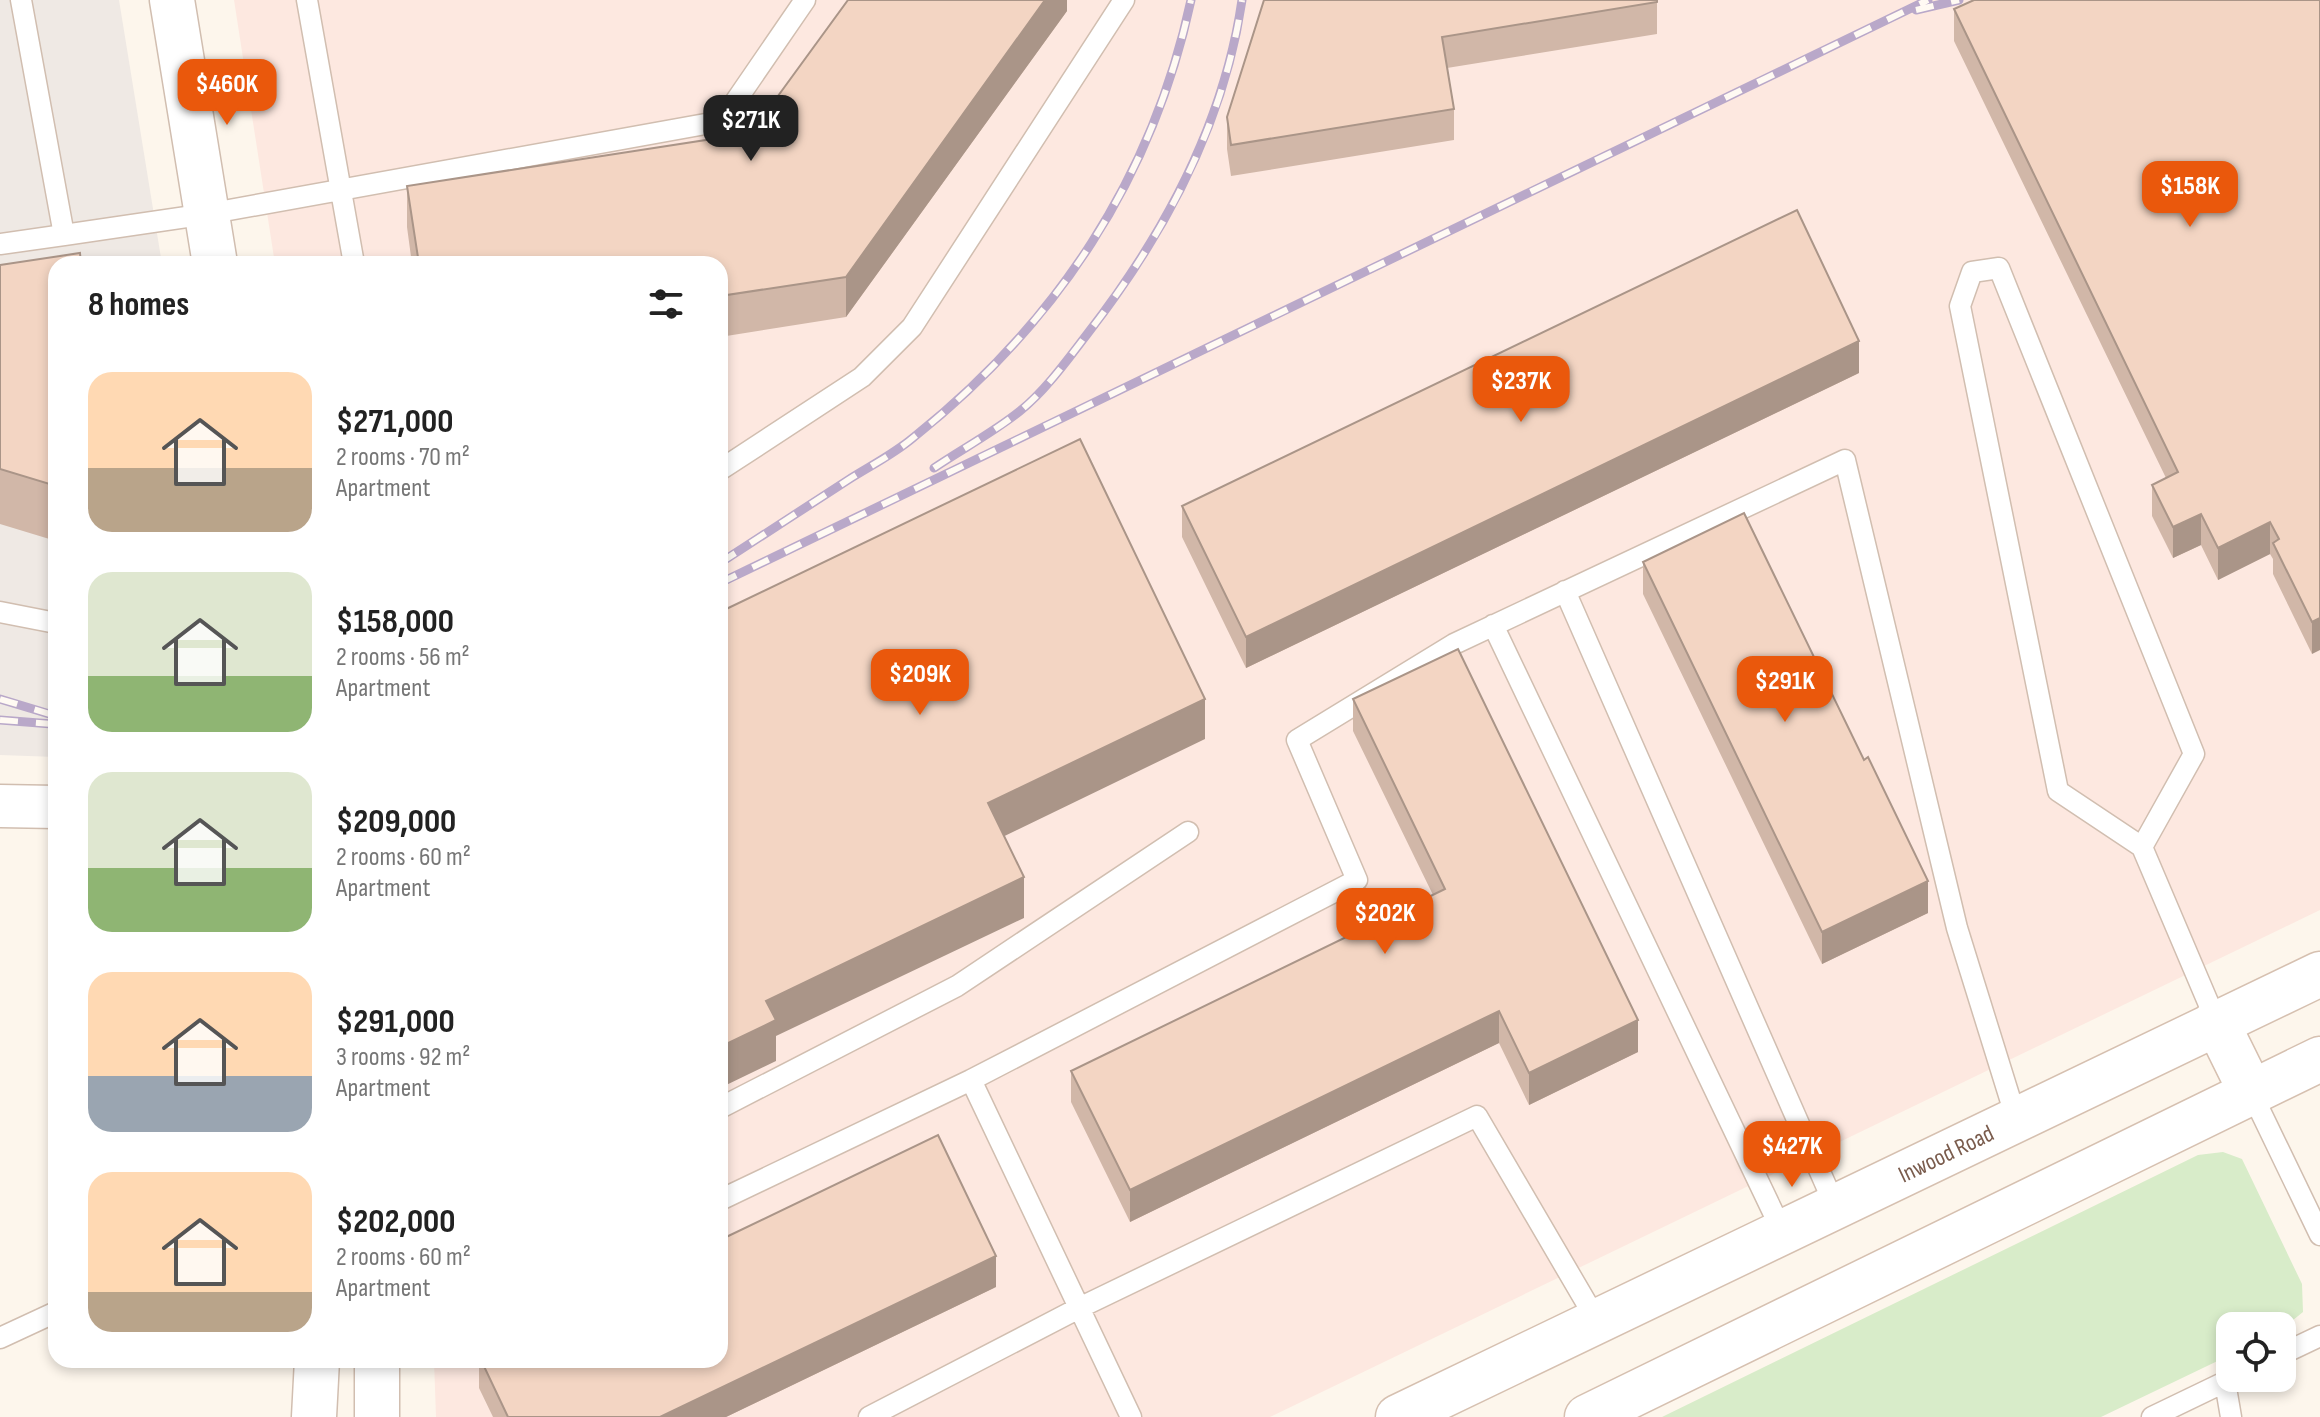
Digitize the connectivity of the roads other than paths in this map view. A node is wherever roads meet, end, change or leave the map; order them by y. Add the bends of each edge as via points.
1 (21, 0) edge
2 (172, 0) edge
3 (307, 0) edge
4 (805, 0) edge
5 (1124, 0) edge
6 (341, 190) junction
7 (207, 214) junction
8 (64, 235) junction
9 (0, 244) edge
10 (214, 256) edge
11 (353, 256) edge
12 (728, 465) edge
13 (1565, 591) junction
14 (0, 612) edge
15 (48, 621) edge
16 (1493, 625) junction
17 (0, 806) edge
18 (48, 807) edge
19 (1188, 832) dead end
20 (2142, 847) junction
21 (2320, 974) edge
22 (2216, 1021) junction
23 (2320, 1059) edge
24 (971, 1080) junction
25 (2252, 1094) junction
26 (728, 1104) edge
27 (2016, 1118) junction
28 (728, 1196) edge
29 (1835, 1206) junction
30 (1782, 1231) junction
31 (2320, 1235) edge
32 (1079, 1308) junction
33 (48, 1316) edge
34 (1597, 1321) junction
35 (2320, 1336) edge
36 (0, 1338) edge
37 (2296, 1347) edge
38 (317, 1368) edge
39 (377, 1368) edge
40 (2216, 1386) edge
41 (2230, 1392) edge
42 (314, 1417) edge
43 (377, 1417) edge
44 (869, 1417) edge
45 (1131, 1417) edge
46 (1398, 1417) edge
47 (1587, 1417) edge
48 (2152, 1417) edge
49 (2231, 1417) edge

1 - 8 lane
2 - 7 main road
3 - 6 lane
4 - 6 lane via 722,121
5 - 12 lane via 912,327 862,377
6 - 7 lane
6 - 11 lane
7 - 8 lane
7 - 10 main road
8 - 9 lane
13 - 16 lane
13 - 27 lane via 1845,460 1957,928
13 - 29 lane
14 - 15 lane
16 - 24 lane via 1297,740 1357,880
16 - 30 lane
17 - 18 street
19 - 26 lane via 957,986
20 - 20 lane via 2194,754 1999,268 1972,272 1960,306 2058,791
20 - 22 lane
21 - 22 main road, Inwood Road
22 - 25 main road
22 - 27 main road, Inwood Road
23 - 25 main road
24 - 28 lane
24 - 32 lane
25 - 31 lane
25 - 47 main road
27 - 29 main road, Inwood Road
29 - 30 main road, Inwood Road
30 - 34 main road, Inwood Road
32 - 34 lane via 1477,1116
32 - 44 lane
32 - 45 lane
33 - 36 lane
34 - 46 main road, Inwood Road
35 - 37 lane
38 - 42 main road
39 - 43 main road
40 - 48 lane
41 - 49 lane

